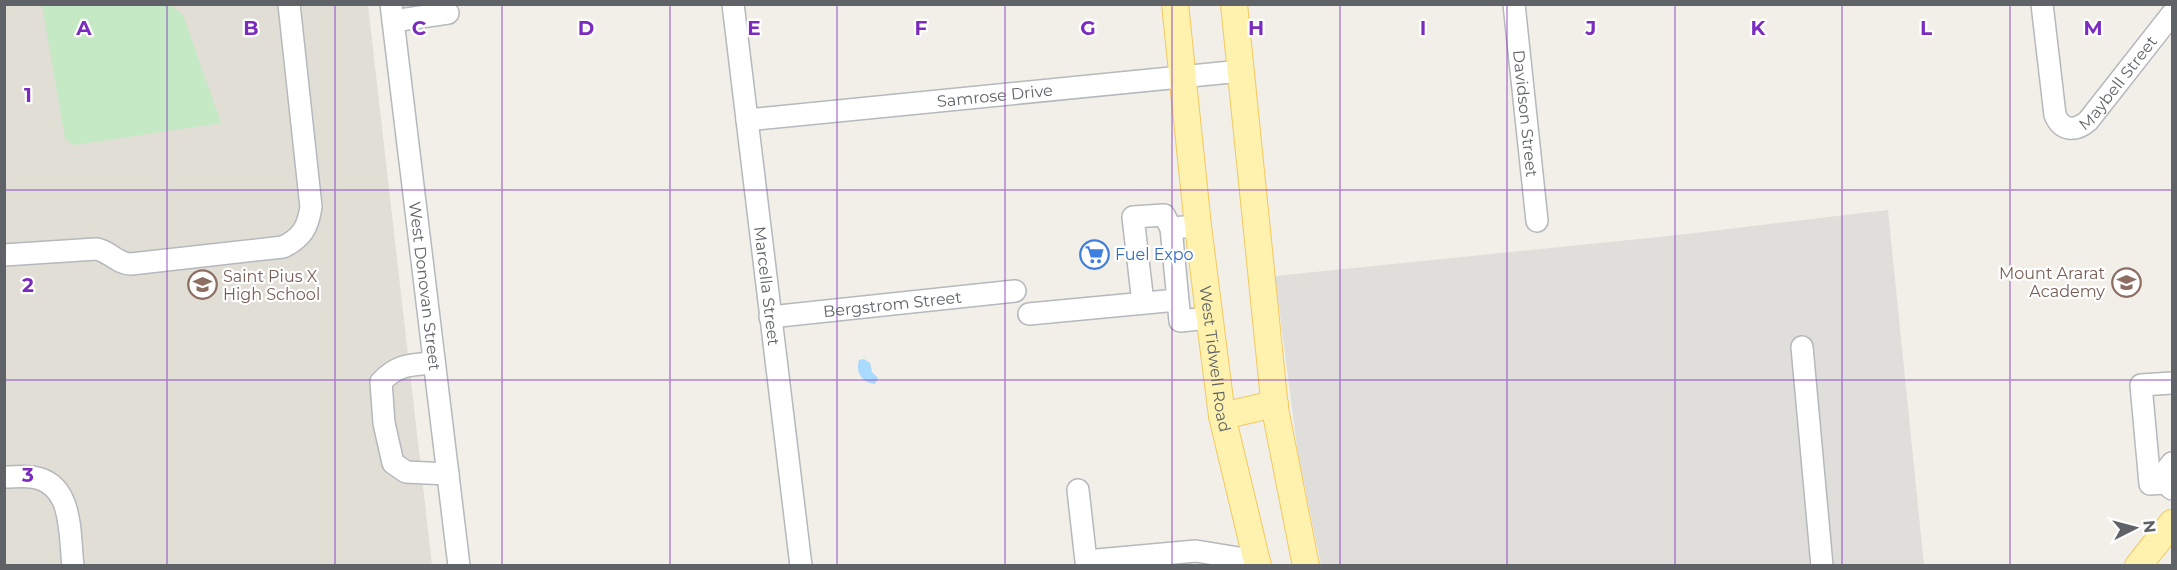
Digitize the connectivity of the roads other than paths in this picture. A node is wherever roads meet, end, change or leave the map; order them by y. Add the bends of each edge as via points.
1 (289, 4) edge
2 (733, 4) edge
3 (1175, 4) edge
4 (1234, 4) edge
5 (1514, 4) edge
6 (2042, 4) edge
7 (392, 13) edge
8 (448, 13) dead end
9 (2172, 14) edge
10 (1241, 71) junction
11 (1182, 76) junction
12 (747, 120) junction
13 (1537, 221) dead end
14 (1198, 225) junction
15 (1171, 228) junction
16 (4, 255) edge
17 (1015, 291) dead end
18 (1177, 300) junction
19 (1143, 303) junction
20 (1029, 314) dead end
21 (770, 317) junction
22 (1209, 318) junction
23 (1802, 346) dead end
24 (434, 363) junction
25 (2172, 382) edge
26 (1275, 404) junction
27 (1222, 416) junction
28 (447, 474) junction
29 (4, 477) edge
30 (2170, 478) edge
31 (1078, 490) dead end
32 (2172, 523) edge
33 (1257, 563) edge
34 (73, 566) edge
35 (459, 566) edge
36 (801, 566) edge
37 (1306, 566) edge
38 (1822, 566) edge
39 (2138, 566) edge

1 - 16 street via 312,207 303,234 296,241 283,247 131,264 96,249
2 - 12 street, Marcella Street
3 - 11 main road, West Tidwell Road
4 - 10 main road
5 - 13 street, Davidson Street
6 - 9 street, Maybell Street via 2052,102 2056,118 2064,128 2073,129 2088,121
7 - 8 street
7 - 24 street, West Donovan Street
10 - 11 street, Samrose Drive
10 - 26 main road
11 - 12 street, Samrose Drive
11 - 14 main road, West Tidwell Road
12 - 21 street, Marcella Street
14 - 15 street
14 - 22 main road, West Tidwell Road
15 - 18 street
15 - 19 street via 1164,214 1133,217
17 - 21 street, Bergstrom Street
18 - 19 street
18 - 22 street via 1180,321
19 - 20 street
21 - 36 street, Marcella Street
22 - 27 main road, West Tidwell Road
23 - 38 street
24 - 28 street, West Donovan Street
24 - 28 street via 404,366 381,382 384,423 393,463 406,472
25 - 30 street via 2141,385 2151,484
26 - 27 main road
26 - 37 main road
27 - 33 main road, West Tidwell Road
28 - 35 street, West Donovan Street
29 - 34 street via 33,477 52,483 64,499
31 - 33 street via 1086,561 1196,551
32 - 39 main road

